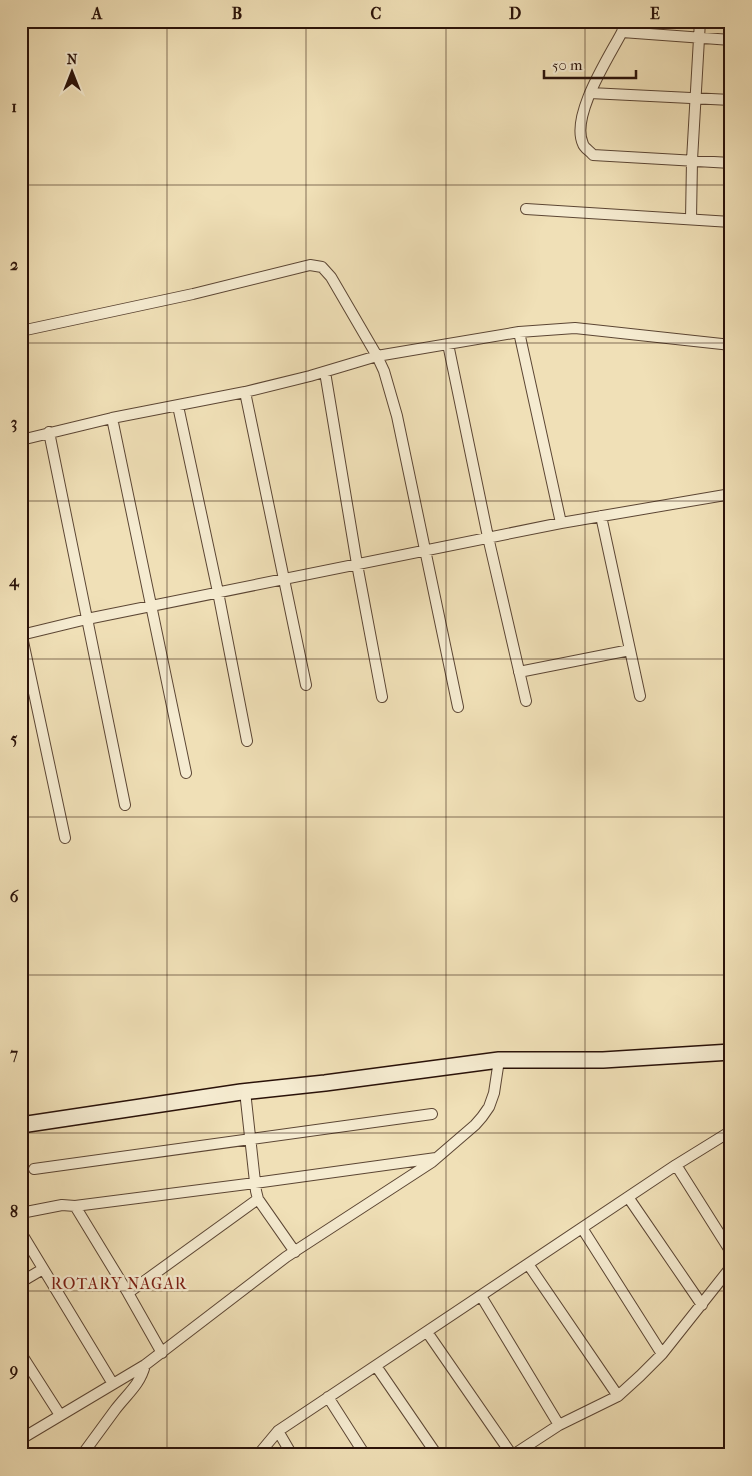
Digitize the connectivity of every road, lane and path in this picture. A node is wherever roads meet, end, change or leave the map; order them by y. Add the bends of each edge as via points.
1 (625, 21) edge
2 (700, 21) edge
3 (622, 32) junction
4 (699, 38) junction
5 (731, 40) edge
6 (590, 93) junction
7 (695, 98) junction
8 (731, 100) edge
9 (692, 160) junction
10 (731, 163) edge
11 (526, 209) dead end
12 (691, 219) junction
13 (731, 222) edge
14 (21, 331) edge
15 (518, 332) junction
16 (448, 344) junction
17 (731, 345) edge
18 (377, 356) junction
19 (325, 372) junction
20 (245, 392) junction
21 (178, 406) junction
22 (112, 418) junction
23 (49, 432) junction
24 (21, 440) edge
25 (731, 494) edge
26 (601, 516) junction
27 (561, 523) junction
28 (488, 537) junction
29 (425, 550) junction
30 (357, 564) junction
31 (285, 578) junction
32 (218, 592) junction
33 (151, 607) junction
34 (87, 619) junction
35 (21, 634) edge
36 (630, 650) junction
37 (519, 672) junction
38 (306, 685) dead end
39 (640, 696) dead end
40 (382, 697) dead end
41 (526, 701) dead end
42 (458, 707) dead end
43 (247, 741) dead end
44 (186, 773) dead end
45 (126, 805) dead end
46 (64, 838) dead end
47 (731, 1052) edge
48 (499, 1060) junction
49 (245, 1091) junction
50 (432, 1114) dead end
51 (21, 1125) edge
52 (731, 1131) edge
53 (250, 1139) junction
54 (437, 1158) junction
55 (676, 1165) junction
56 (34, 1168) dead end
57 (255, 1183) junction
58 (628, 1197) junction
59 (258, 1199) junction
60 (75, 1206) junction
61 (21, 1213) edge
62 (582, 1228) junction
63 (21, 1232) edge
64 (294, 1252) junction
65 (731, 1252) edge
66 (528, 1264) junction
67 (731, 1267) edge
68 (43, 1269) junction
69 (21, 1282) edge
70 (128, 1293) junction
71 (480, 1296) junction
72 (702, 1305) junction
73 (427, 1332) junction
74 (162, 1352) junction
75 (21, 1354) edge
76 (662, 1354) junction
77 (145, 1365) junction
78 (376, 1366) junction
79 (113, 1384) junction
80 (618, 1396) junction
81 (328, 1397) junction
82 (60, 1415) junction
83 (559, 1425) junction
84 (278, 1431) junction
85 (21, 1439) edge
86 (82, 1455) edge
87 (258, 1455) edge
88 (292, 1455) edge
89 (365, 1455) edge
90 (437, 1455) edge
91 (513, 1455) edge

1 - 3 street
2 - 4 street
3 - 4 street
3 - 6 street
4 - 5 street
4 - 7 street
6 - 7 street
6 - 9 street via 583,109 580,131 583,145 594,155
7 - 8 street
7 - 9 street
9 - 10 street
9 - 12 street
11 - 12 street
12 - 13 street
14 - 18 street via 310,265 322,266 331,277
15 - 16 street
15 - 17 street via 574,328
15 - 27 street
16 - 18 street
16 - 28 street
18 - 19 street
18 - 29 street via 398,416
19 - 20 street
19 - 30 street
20 - 21 street
20 - 31 street
21 - 22 street
21 - 32 street
22 - 23 street
22 - 33 street
23 - 24 street
23 - 34 street
25 - 26 street
26 - 27 street
26 - 36 street
27 - 28 street
28 - 29 street
28 - 37 street
29 - 30 street
29 - 42 street
30 - 31 street
30 - 40 street
31 - 32 street
31 - 38 street
32 - 33 street
32 - 43 street
33 - 34 street
33 - 44 street
34 - 35 street
34 - 45 street
35 - 46 street
36 - 37 street
36 - 39 street
37 - 41 street
47 - 48 street via 602,1060
48 - 49 street
48 - 54 street via 489,1107 475,1125
49 - 51 street
49 - 53 street
50 - 53 street
52 - 55 street
53 - 56 street
53 - 57 street
54 - 57 street
54 - 64 street
55 - 58 street
55 - 65 street
57 - 59 street
57 - 60 street
58 - 62 street
58 - 72 street
59 - 64 street
59 - 70 street
60 - 61 street via 62,1205
60 - 70 street
62 - 66 street
62 - 76 street
63 - 68 street
64 - 74 street
66 - 71 street
66 - 80 street
67 - 72 street
68 - 69 street
68 - 79 street
70 - 74 street
71 - 73 street
71 - 83 street
72 - 76 street
73 - 78 street
73 - 91 street
74 - 77 street
75 - 82 street
76 - 80 street
77 - 79 street
77 - 86 street via 138,1384
78 - 81 street
78 - 90 street
79 - 82 street
80 - 83 street
81 - 84 street
81 - 89 street
82 - 85 street
83 - 91 street
84 - 87 street
84 - 88 street

